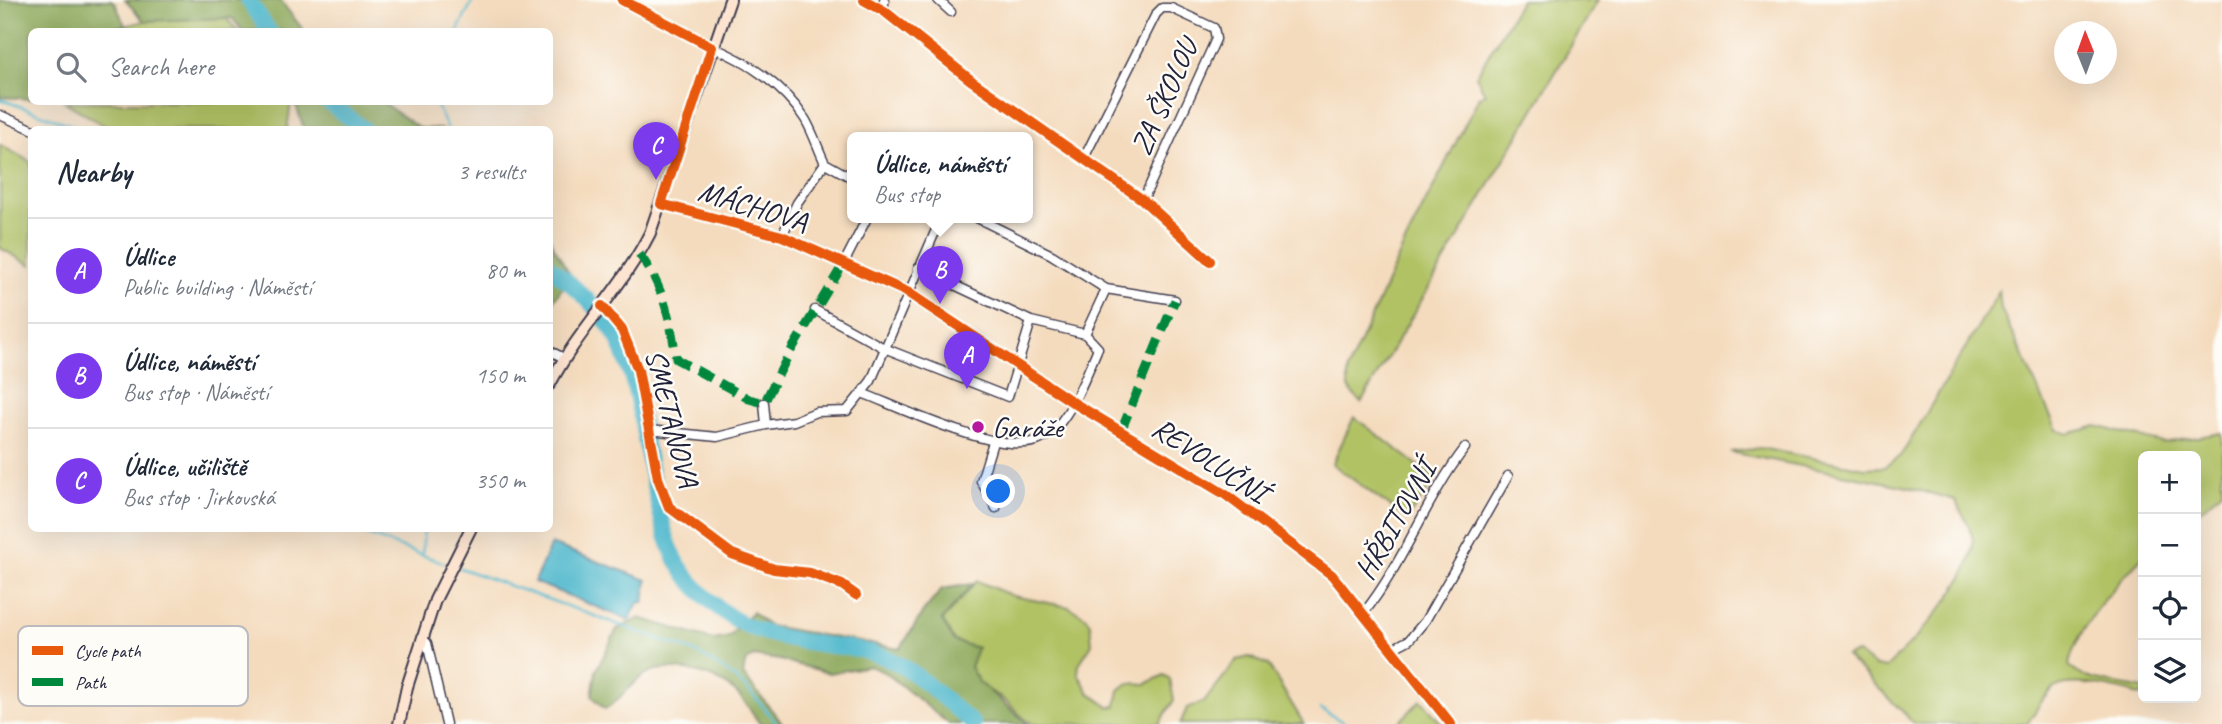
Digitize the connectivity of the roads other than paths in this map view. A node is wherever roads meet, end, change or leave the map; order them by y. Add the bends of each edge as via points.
1 (622, 0) edge
2 (730, 0) edge
3 (864, 0) edge
4 (884, 0) edge
5 (938, 0) edge
6 (884, 11) junction
7 (951, 12) dead end
8 (712, 47) junction
9 (0, 115) edge
10 (28, 127) edge
11 (1083, 160) junction
12 (825, 163) junction
13 (847, 175) edge
14 (1143, 200) junction
15 (661, 204) junction
16 (864, 223) edge
17 (938, 223) edge
18 (988, 223) edge
19 (782, 236) junction
20 (1210, 261) dead end
21 (844, 263) junction
22 (918, 268) junction
23 (1106, 289) junction
24 (907, 292) junction
25 (1174, 300) dead end
26 (815, 310) dead end
27 (598, 311) junction
28 (1031, 321) junction
29 (1084, 334) junction
30 (884, 348) junction
31 (553, 352) edge
32 (564, 358) junction
33 (1016, 365) junction
34 (553, 378) edge
35 (862, 393) junction
36 (764, 403) dead end
37 (1074, 403) junction
38 (766, 425) junction
39 (649, 430) junction
40 (993, 442) junction
41 (1465, 448) dead end
42 (1508, 477) dead end
43 (996, 508) dead end
44 (469, 532) edge
45 (856, 595) dead end
46 (1363, 614) junction
47 (422, 638) junction
48 (1390, 650) junction
49 (399, 724) edge
50 (446, 724) edge
51 (1451, 724) edge

1 - 8 street
2 - 8 street
3 - 6 street
4 - 6 street
5 - 7 street
6 - 11 street
8 - 12 street via 741,59 770,82 804,118
8 - 15 street
9 - 10 street
11 - 14 street
11 - 14 street, ZA ŠKOLOU via 1156,14 1171,8 1214,28 1216,39
12 - 13 street
12 - 19 street via 797,203
14 - 20 street
15 - 19 street, MÁCHOVA
15 - 27 street via 639,254
16 - 21 street
17 - 22 street
18 - 23 street
19 - 21 street, MÁCHOVA
21 - 24 street, MÁCHOVA
22 - 24 street
22 - 28 street
23 - 25 street
23 - 29 street
24 - 30 street
24 - 33 street, MÁCHOVA
26 - 30 street
27 - 32 street
27 - 39 street, SMETANOVA via 614,318 628,343
28 - 29 street
28 - 33 street
29 - 37 street via 1098,348
30 - 33 street via 1008,397
30 - 35 street
31 - 32 street
32 - 34 street
33 - 37 street, REVOLUČNÍ
35 - 38 street via 847,411 816,412
35 - 40 street
36 - 38 street
37 - 40 street via 1056,427 1037,441
37 - 46 street, REVOLUČNÍ via 1226,495 1332,575
38 - 39 street via 717,437
39 - 45 street, SMETANOVA via 669,507 695,528 751,563 810,573
40 - 43 street via 981,481
41 - 46 street, HŘBITOVNÍ via 1443,476 1379,595
42 - 48 street via 1425,621 1409,640
44 - 47 street via 435,600
46 - 48 street, REVOLUČNÍ
47 - 49 street
47 - 50 street
48 - 51 street, REVOLUČNÍ

